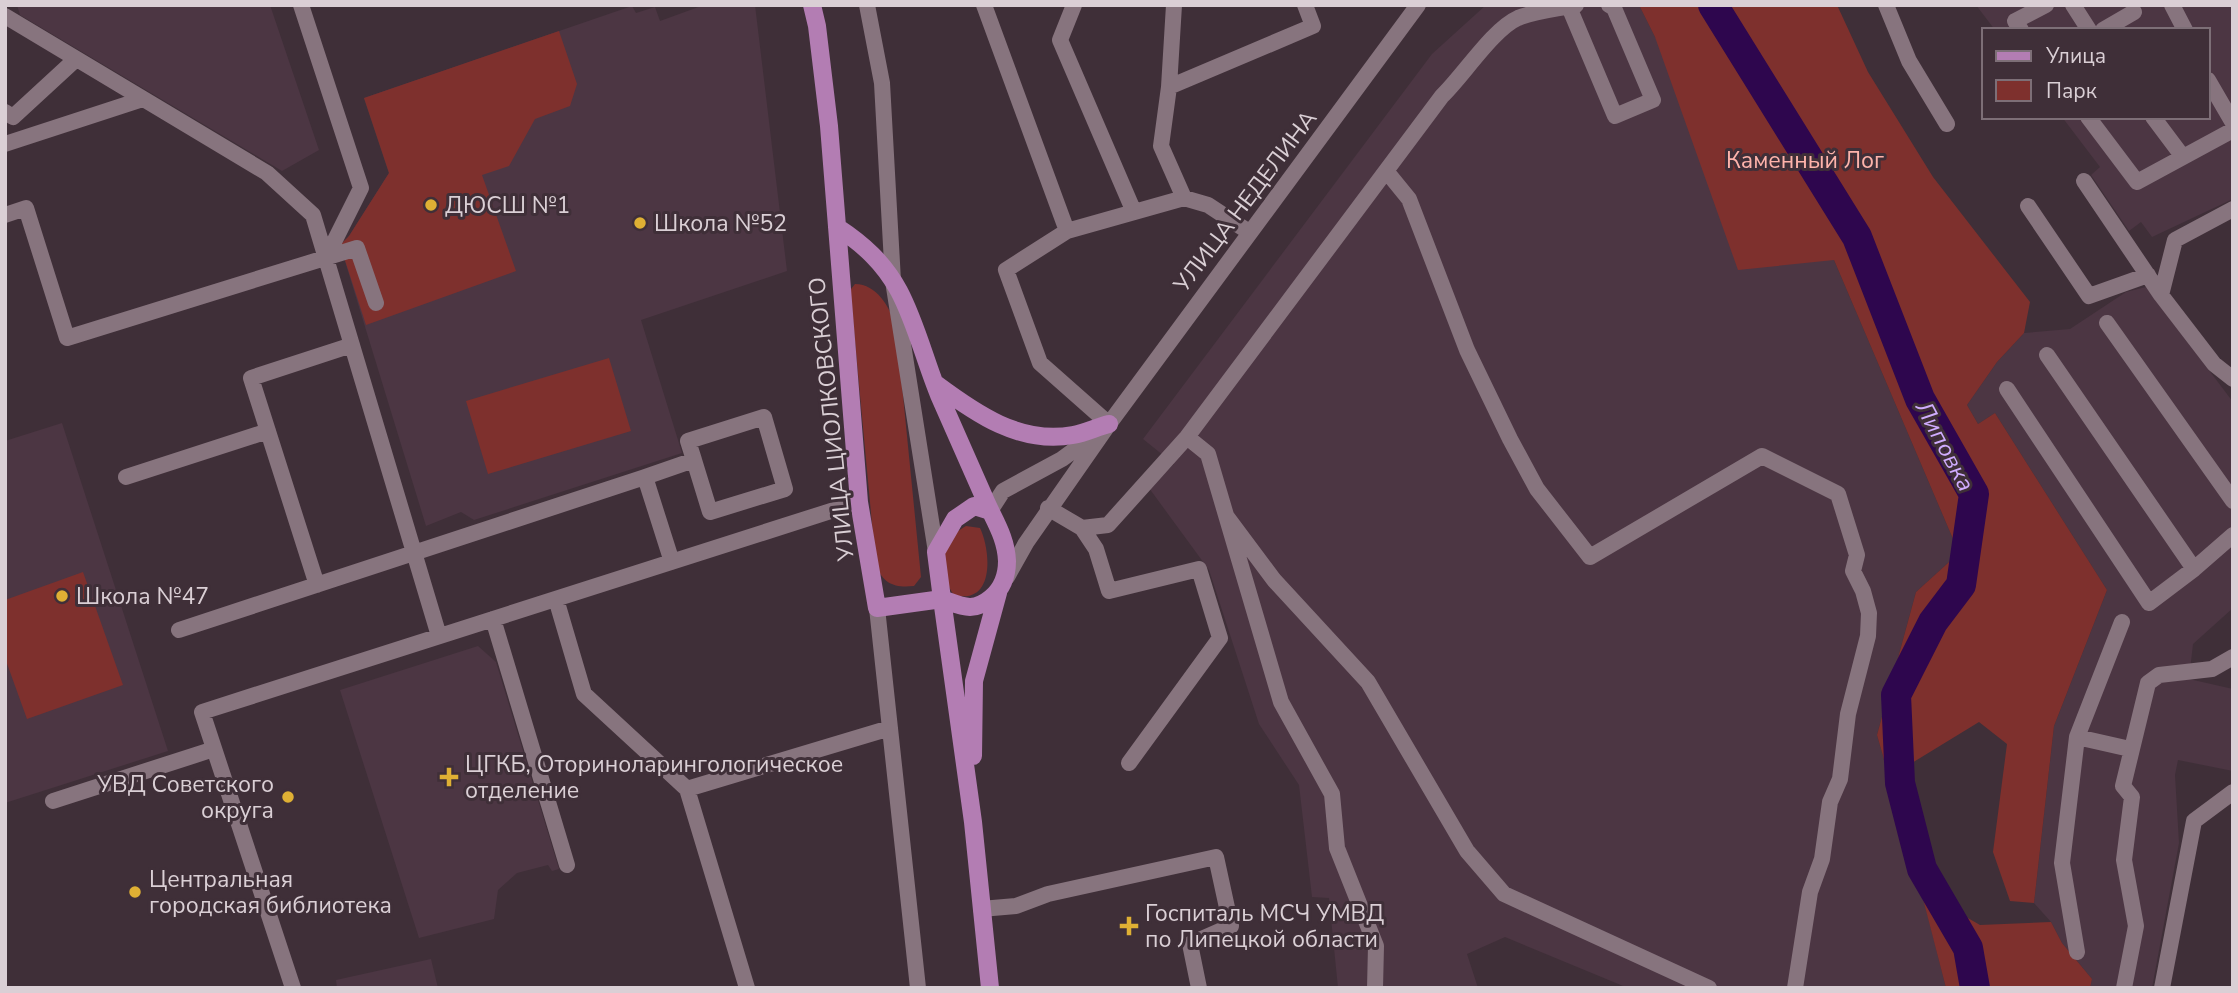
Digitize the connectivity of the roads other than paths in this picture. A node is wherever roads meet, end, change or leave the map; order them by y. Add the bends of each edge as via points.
1 (301, 5) edge
2 (812, 5) edge
3 (867, 5) edge
4 (984, 5) edge
5 (1074, 5) edge
6 (1174, 5) edge
7 (1305, 5) edge
8 (1418, 5) edge
9 (1609, 5) edge
10 (1886, 5) edge
11 (2046, 5) edge
12 (2073, 5) edge
13 (2172, 5) edge
14 (1573, 6) edge
15 (2134, 12) dead end
16 (5, 16) edge
17 (2020, 28) edge
18 (2088, 28) edge
19 (2106, 28) edge
20 (2184, 28) edge
21 (76, 59) junction
22 (2210, 84) edge
23 (1169, 87) junction
24 (143, 99) junction
25 (5, 112) edge
26 (2090, 119) edge
27 (2154, 119) edge
28 (1947, 124) dead end
29 (2233, 124) edge
30 (2233, 130) edge
31 (5, 144) edge
32 (2183, 157) junction
33 (1387, 172) junction
34 (2084, 181) dead end
35 (1184, 198) junction
36 (2028, 206) dead end
37 (2233, 209) edge
38 (1134, 212) junction
39 (5, 215) edge
40 (837, 227) junction
41 (1067, 231) junction
42 (1249, 232) junction
43 (326, 258) junction
44 (2148, 275) junction
45 (893, 281) junction
46 (2161, 295) junction
47 (376, 303) dead end
48 (2108, 323) dead end
49 (352, 345) junction
50 (2047, 355) dead end
51 (2233, 379) edge
52 (934, 382) junction
53 (2007, 388) dead end
54 (1109, 424) junction
55 (268, 431) junction
56 (1187, 437) junction
57 (694, 460) junction
58 (126, 477) dead end
59 (645, 477) junction
60 (2233, 501) edge
61 (859, 502) junction
62 (1048, 509) junction
63 (990, 510) junction
64 (1227, 517) junction
65 (1082, 528) junction
66 (2233, 535) edge
67 (936, 552) junction
68 (414, 553) junction
69 (672, 562) junction
70 (2194, 569) junction
71 (317, 584) junction
72 (1002, 586) junction
73 (556, 599) junction
74 (943, 599) junction
75 (877, 608) junction
76 (493, 619) junction
77 (2122, 622) dead end
78 (179, 630) dead end
79 (439, 636) junction
80 (2233, 657) edge
81 (890, 728) junction
82 (2077, 737) junction
83 (214, 749) junction
84 (2130, 749) junction
85 (1129, 763) dead end
86 (687, 789) junction
87 (2233, 792) edge
88 (52, 801) dead end
89 (973, 822) junction
90 (567, 865) dead end
91 (981, 909) junction
92 (2077, 952) dead end
93 (293, 988) edge
94 (747, 988) edge
95 (918, 988) edge
96 (990, 988) edge
97 (1199, 988) edge
98 (1375, 988) edge
99 (1709, 988) edge
100 (1795, 988) edge
101 (2124, 988) edge
102 (2162, 988) edge

1 - 43 street via 361,188
2 - 40 main road, УЛИЦА ЦИОЛКОВСКОГО
3 - 45 street via 882,83
4 - 41 street
5 - 38 street via 1060,40
6 - 23 street
7 - 23 street via 1313,26
8 - 42 street, УЛИЦА НЕДЕЛИНА
9 - 14 street via 1653,100 1615,116
10 - 28 street via 1909,61
11 - 17 street via 2015,22
12 - 18 street
13 - 20 street
14 - 33 street via 1517,18 1490,41 1442,96
15 - 19 street
16 - 21 street
21 - 24 street
21 - 25 street via 13,117
22 - 29 street
23 - 35 street via 1161,146
24 - 31 street
24 - 43 street via 267,173 313,215
26 - 32 street via 2137,182
27 - 32 street
30 - 32 street
33 - 56 street
33 - 100 street via 1409,199 1466,349 1510,439 1537,489 1590,558 1762,456 1838,494 1857,555 1853,571 1869,613 1868,636 1848,714 1840,779 1830,802 1822,859 1810,892
34 - 44 street
35 - 38 street
35 - 42 street via 1208,205
36 - 44 street via 2089,296
37 - 46 street via 2175,240
38 - 41 street
39 - 43 street via 26,208 67,338
40 - 45 main road via 862,243
40 - 61 main road, УЛИЦА ЦИОЛКОВСКОГО
41 - 54 street via 1006,270 1040,363
42 - 54 street, УЛИЦА НЕДЕЛИНА
43 - 47 street via 357,247
43 - 49 street
44 - 46 street
45 - 52 main road
45 - 67 street
46 - 51 street via 2214,363
48 - 60 street
49 - 55 street via 251,378
49 - 68 street
50 - 70 street
52 - 54 main road via 985,418 1023,433 1072,435
52 - 63 main road
53 - 70 street via 2150,603
54 - 62 street, УЛИЦА НЕДЕЛИНА
54 - 63 street, УЛИЦА НЕДЕЛИНА via 1062,459 1003,491
55 - 58 street
55 - 71 street
56 - 64 street via 1208,454
56 - 65 street via 1108,525
57 - 57 street via 688,441 764,417 785,489 710,512
57 - 59 street
59 - 68 street
59 - 69 street
61 - 69 street
61 - 75 main road, УЛИЦА ЦИОЛКОВСКОГО
62 - 65 street
62 - 72 street, УЛИЦА НЕДЕЛИНА
63 - 67 main road via 974,506 955,519
63 - 72 main road via 1002,531 1007,560
64 - 98 street via 1282,702 1332,794 1337,848 1376,946
64 - 99 street via 1274,580 1368,682 1466,852 1504,894
65 - 85 street via 1096,549 1110,591 1199,569 1220,638
66 - 70 street
67 - 74 main road
68 - 71 street
68 - 79 street
69 - 73 street
71 - 78 street
72 - 74 main road via 974,608
72 - 89 main road via 974,681
73 - 76 street
73 - 86 street via 584,694
74 - 75 main road
74 - 89 main road
75 - 81 street
76 - 79 street
76 - 90 street
77 - 82 street
79 - 83 street via 202,712
80 - 84 street via 2212,669 2159,675 2148,682
81 - 86 street
81 - 95 street
82 - 84 street
82 - 92 street via 2062,863
83 - 88 street
83 - 93 street
84 - 101 street via 2123,786 2132,796 2124,860 2136,926
86 - 94 street
87 - 102 street via 2194,821
89 - 91 main road
91 - 96 main road
91 - 97 street via 1016,906 1048,894 1216,857 1231,926 1190,944

